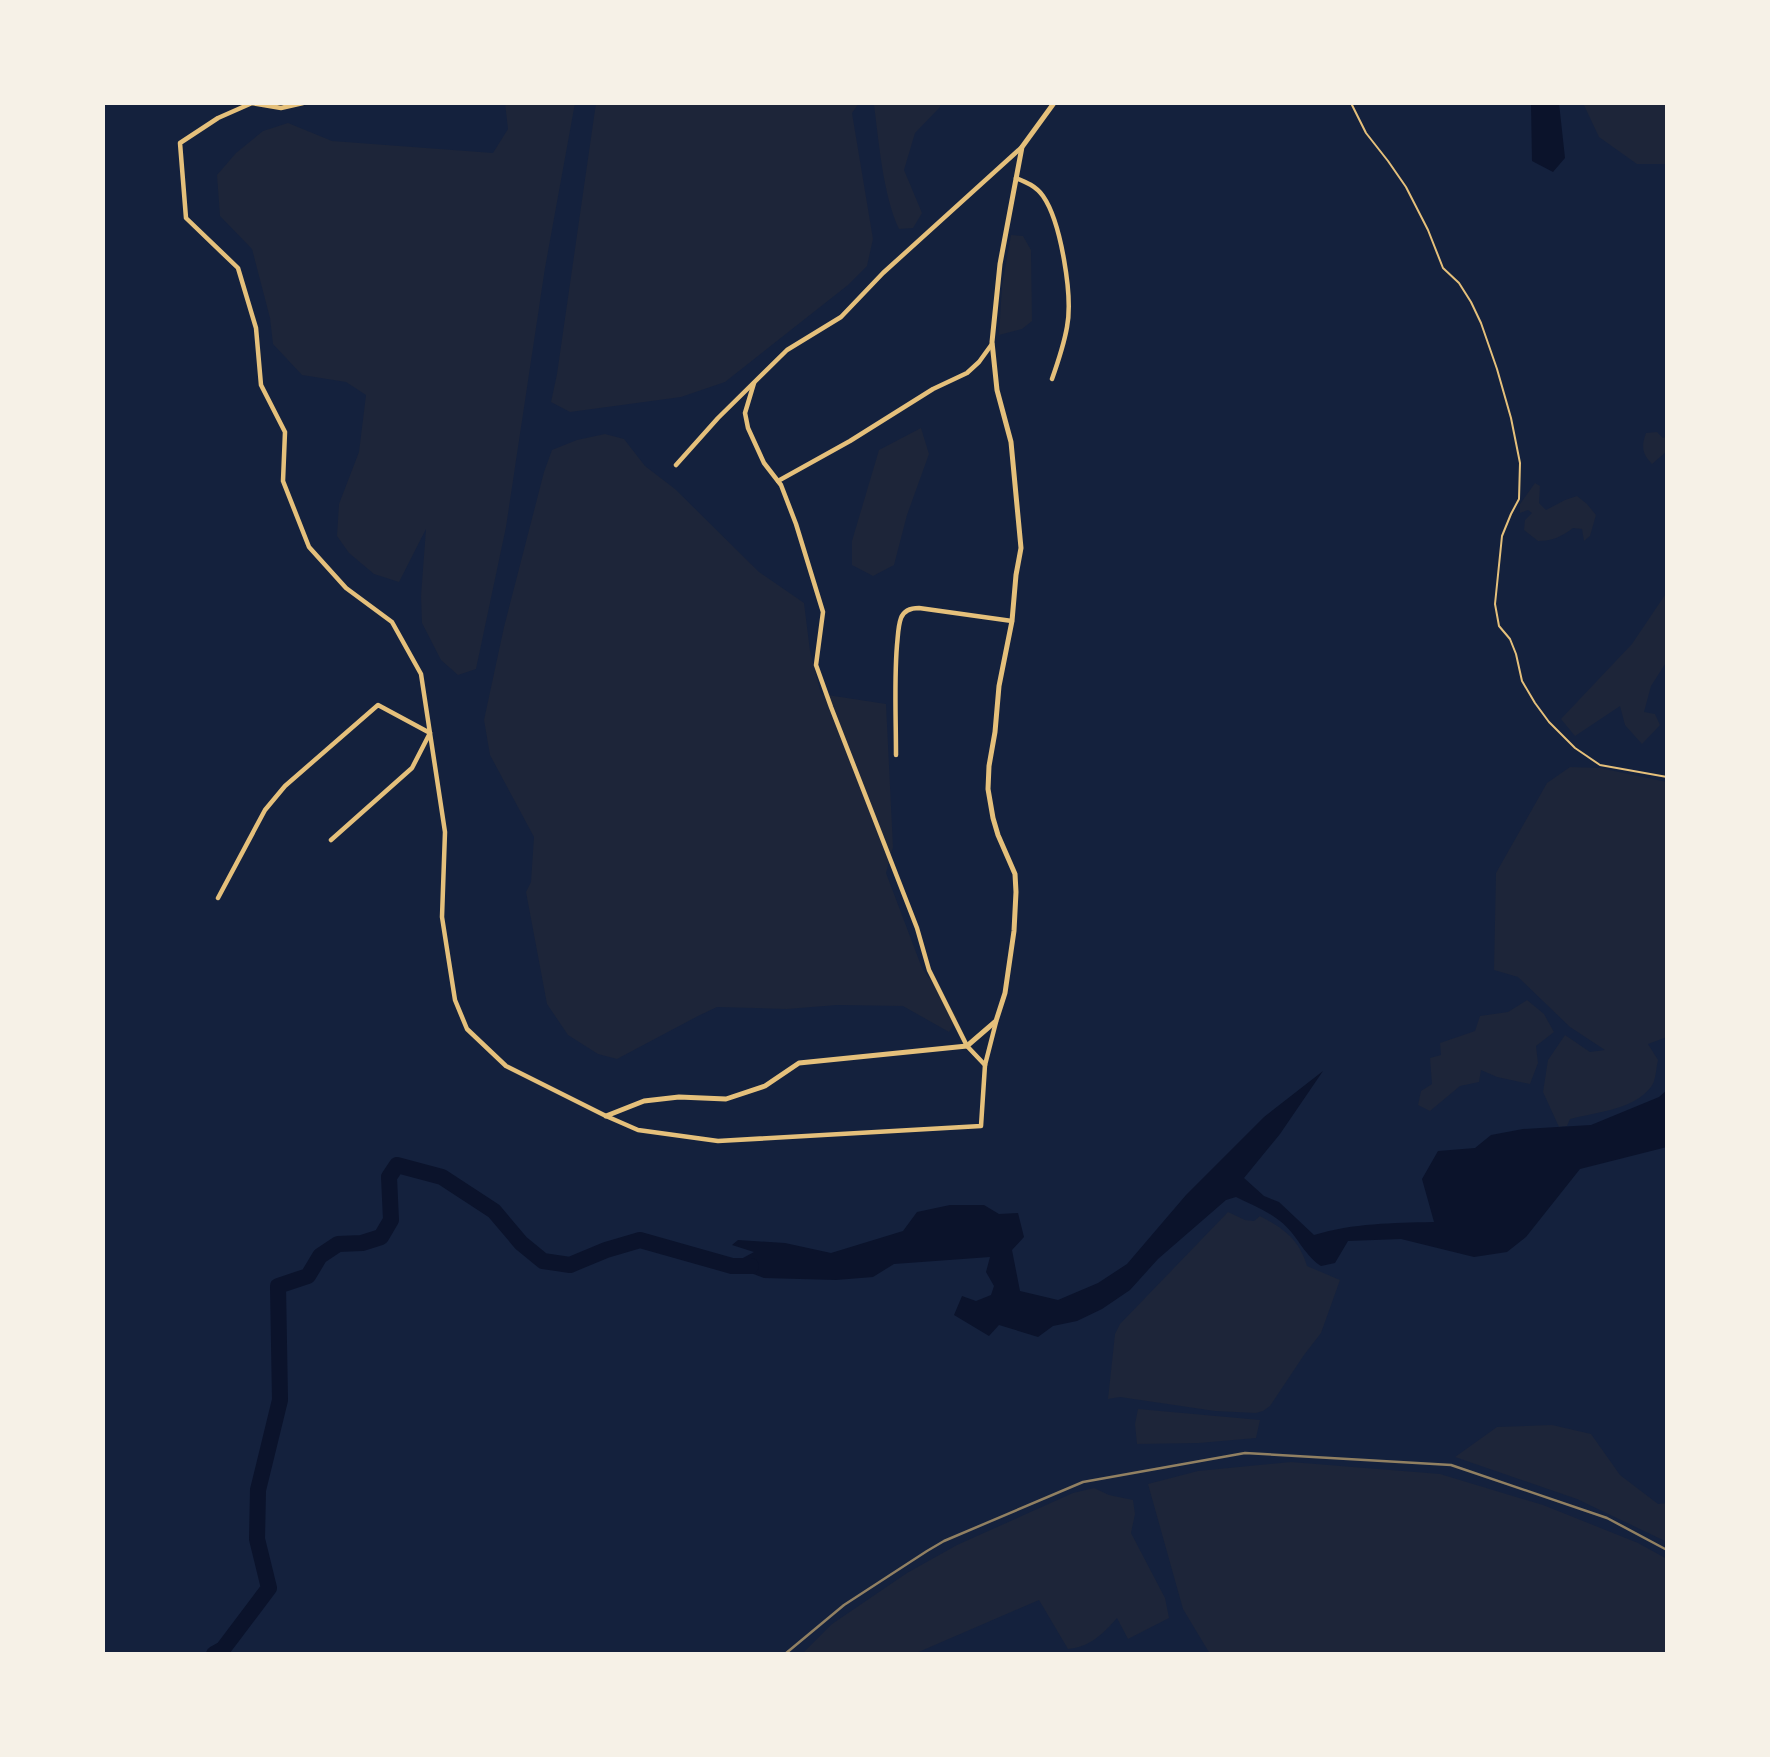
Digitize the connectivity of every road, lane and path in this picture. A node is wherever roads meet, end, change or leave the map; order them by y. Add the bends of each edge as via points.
1 (303, 103) edge
2 (1054, 103) edge
3 (1351, 103) edge
4 (1022, 147) junction
5 (1016, 177) junction
6 (992, 344) junction
7 (1052, 379) dead end
8 (754, 383) junction
9 (676, 465) dead end
10 (778, 481) junction
11 (1012, 621) junction
12 (430, 733) junction
13 (897, 755) dead end
14 (1667, 776) edge
15 (331, 840) dead end
16 (218, 898) dead end
17 (996, 1021) junction
18 (967, 1046) junction
19 (985, 1065) junction
20 (606, 1116) junction

1 - 12 street via 281,108 252,103 180,143 187,218 238,268 256,328 261,384 285,432 283,481 309,547 346,588 392,622 421,674
2 - 4 street
3 - 14 path via 1366,133 1406,187 1443,268 1471,302 1497,369 1520,463 1519,499 1502,537 1495,604 1499,626 1510,639 1522,681 1549,722 1575,748 1601,765
4 - 5 street
4 - 8 street via 841,317 787,350
5 - 6 street
5 - 7 street via 1034,187 1047,202 1065,265 1067,327
6 - 10 street via 967,373
6 - 11 street via 997,390 1012,442 1021,548
8 - 9 street
8 - 10 street via 745,413 748,429
10 - 18 street via 823,612 816,665 929,970
11 - 13 street via 919,608 904,613 895,665
11 - 17 street via 988,777 993,818 1015,874 1016,892 1009,968
12 - 15 street via 412,768
12 - 16 street via 378,705 285,786 265,810
12 - 20 street via 445,832 442,917 455,1000 467,1029 506,1066
17 - 18 street
17 - 19 street
18 - 19 street
18 - 20 street via 799,1063 765,1086 726,1099 644,1101
19 - 20 street via 981,1126 718,1140 638,1130

